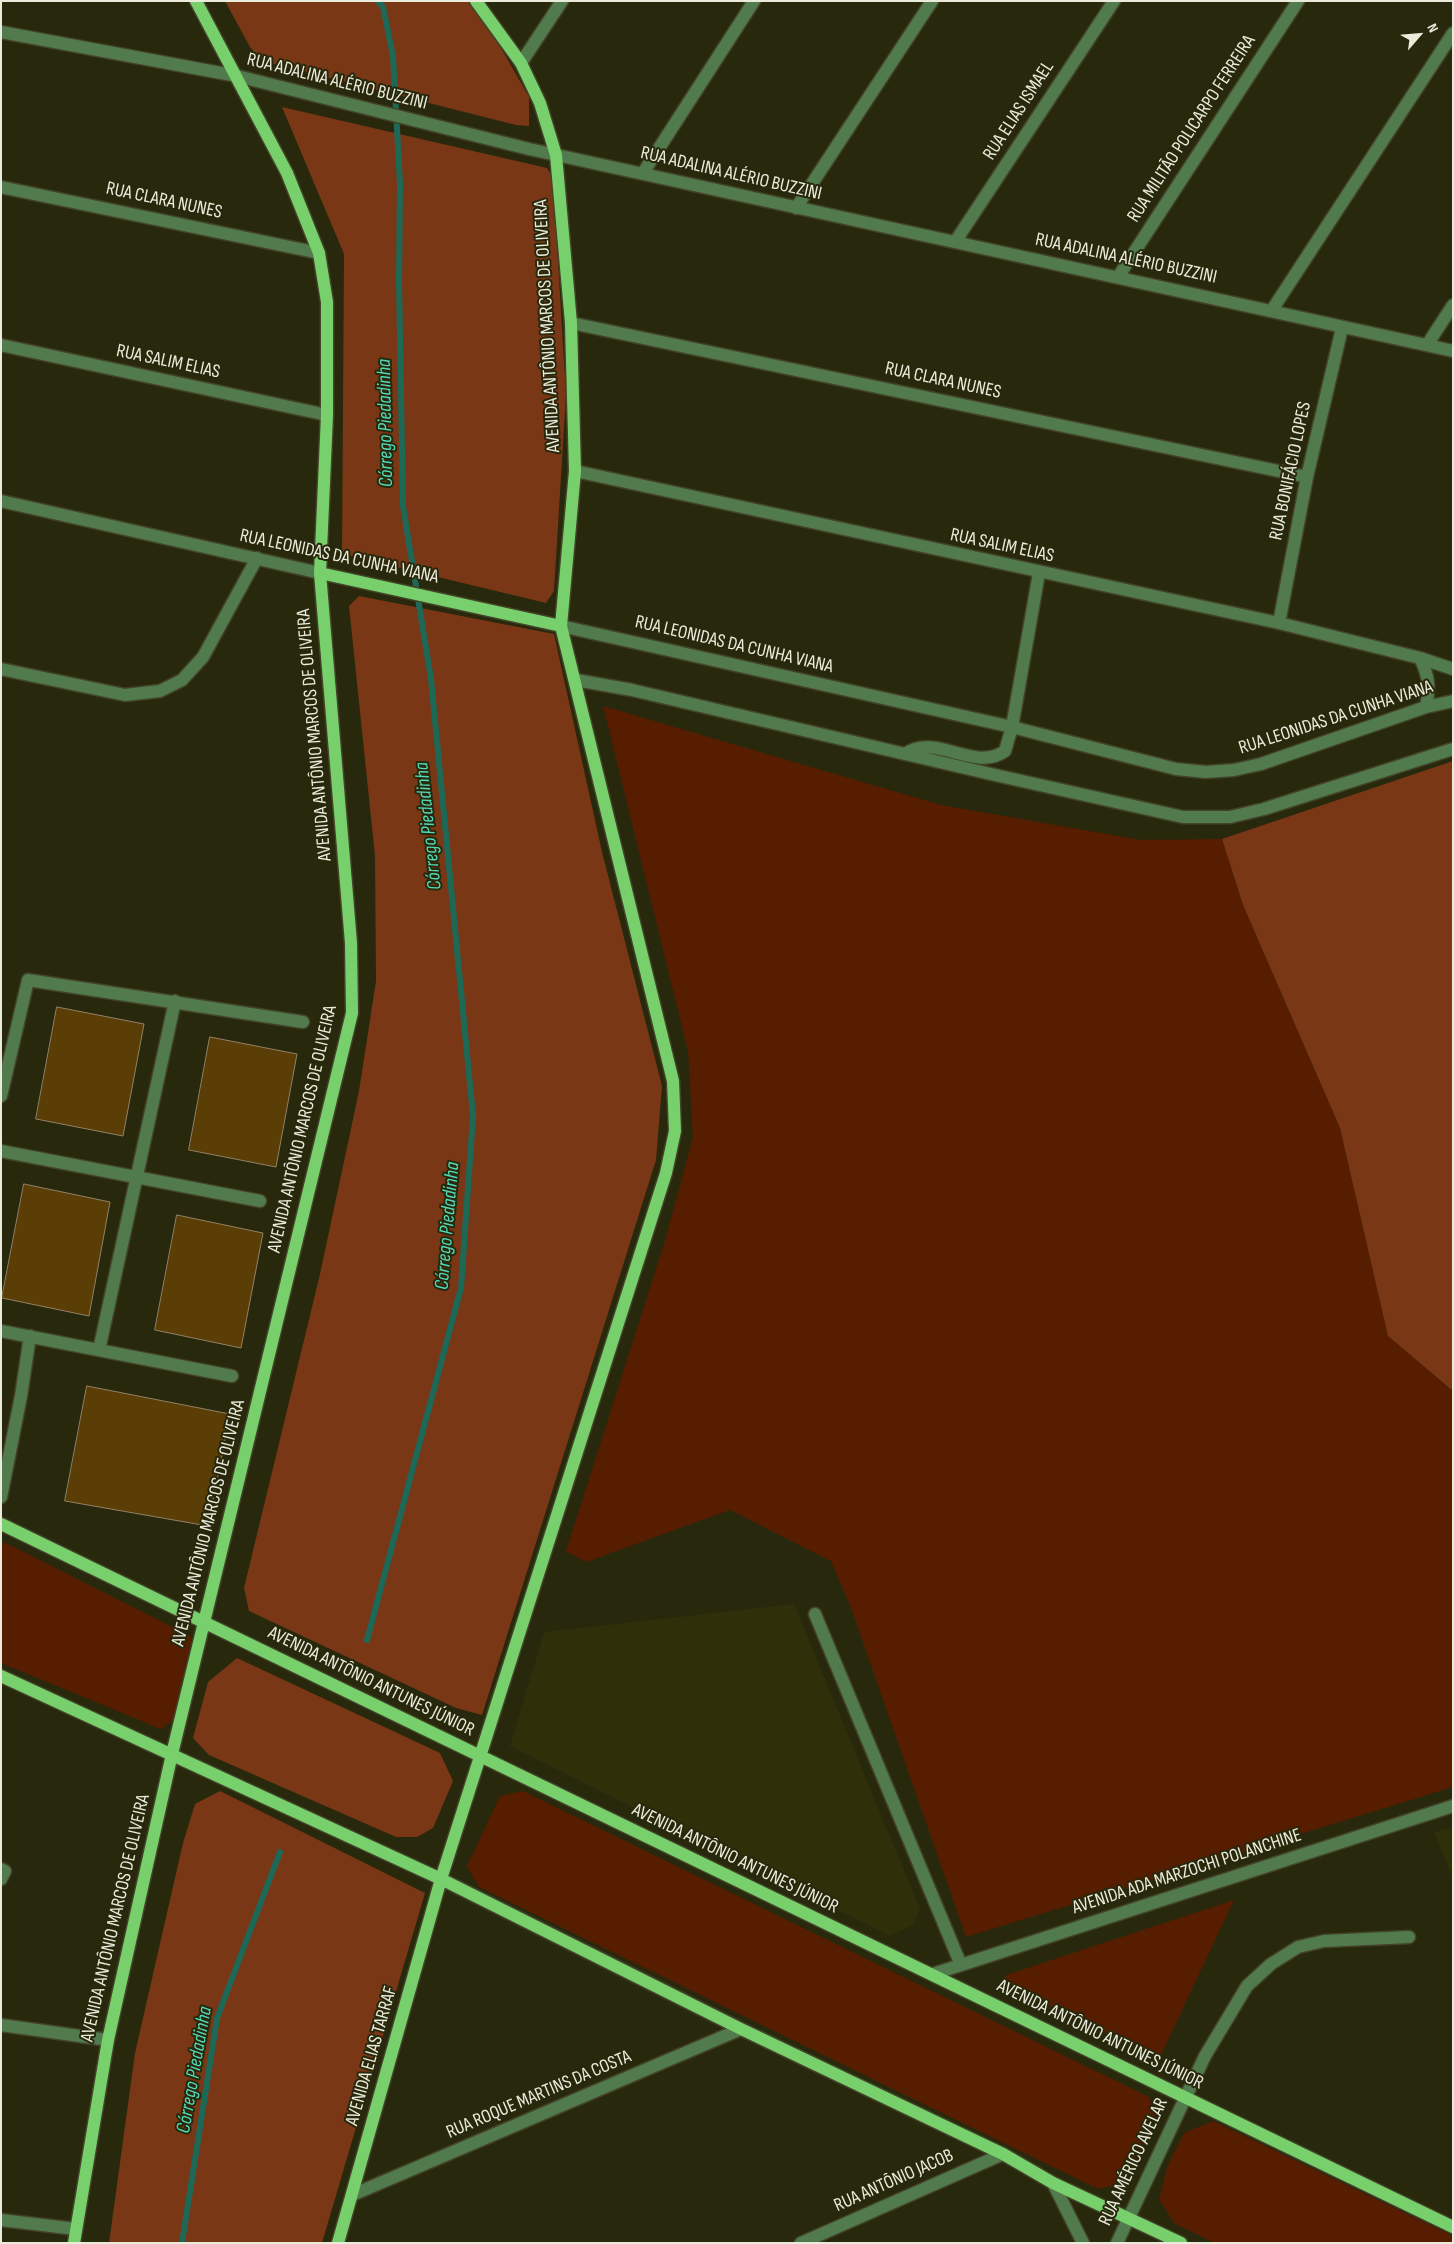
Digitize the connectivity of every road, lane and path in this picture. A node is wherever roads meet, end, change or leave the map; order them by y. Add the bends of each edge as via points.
1 (196, 1) edge
2 (476, 1) edge
3 (562, 1) edge
4 (754, 1) edge
5 (932, 1) edge
6 (1114, 1) edge
7 (1298, 1) edge
8 (1, 32) edge
9 (1453, 33) edge
10 (521, 63) junction
11 (237, 76) junction
12 (556, 155) junction
13 (643, 173) junction
14 (1, 186) edge
15 (796, 208) junction
16 (955, 242) junction
17 (319, 253) junction
18 (1118, 277) junction
19 (1453, 305) edge
20 (1272, 310) junction
21 (571, 323) junction
22 (1342, 328) junction
23 (1, 345) edge
24 (1427, 345) junction
25 (1453, 351) edge
26 (327, 416) junction
27 (575, 471) junction
28 (1307, 477) junction
29 (1, 501) edge
30 (258, 558) junction
31 (320, 572) junction
32 (1039, 573) junction
33 (1279, 623) junction
34 (561, 626) junction
35 (1420, 658) junction
36 (1, 668) edge
37 (1453, 669) edge
38 (576, 680) junction
39 (1453, 701) edge
40 (1426, 707) junction
41 (1012, 727) junction
42 (1453, 749) edge
43 (905, 754) junction
44 (175, 1001) junction
45 (303, 1022) dead end
46 (1, 1096) edge
47 (1, 1151) edge
48 (136, 1179) junction
49 (260, 1201) dead end
50 (1, 1331) edge
51 (30, 1336) junction
52 (99, 1350) junction
53 (232, 1376) dead end
54 (1, 1497) edge
55 (1, 1524) edge
56 (815, 1614) dead end
57 (204, 1622) junction
58 (1, 1676) edge
59 (172, 1754) junction
60 (480, 1756) junction
61 (1453, 1806) edge
62 (1, 1870) edge
63 (1, 1879) edge
64 (441, 1879) junction
65 (1409, 1937) dead end
66 (961, 1966) junction
67 (933, 1974) junction
68 (1, 2025) edge
69 (741, 2029) junction
70 (108, 2040) junction
71 (1185, 2098) junction
72 (1003, 2154) junction
73 (1053, 2183) junction
74 (352, 2195) junction
75 (1129, 2217) junction
76 (1, 2220) edge
77 (1453, 2228) edge
78 (76, 2229) junction
79 (74, 2243) edge
80 (338, 2243) edge
81 (801, 2243) edge
82 (1083, 2243) edge
83 (1117, 2243) edge
84 (1181, 2243) edge

1 - 11 main road, AVENIDA ANTÔNIO MARCOS DE OLIVEIRA
2 - 10 main road, AVENIDA ANTÔNIO MARCOS DE OLIVEIRA
3 - 10 street
4 - 13 street
5 - 15 street
6 - 16 street, RUA ELIAS ISMAEL
7 - 18 street, RUA MILITÃO POLICARPO FERREIRA
8 - 11 street, RUA ADALINA ALÉRIO BUZZINI
9 - 20 street
10 - 12 main road, AVENIDA ANTÔNIO MARCOS DE OLIVEIRA via 540,103
11 - 12 street, RUA ADALINA ALÉRIO BUZZINI
11 - 17 main road, AVENIDA ANTÔNIO MARCOS DE OLIVEIRA via 287,173
12 - 13 street, RUA ADALINA ALÉRIO BUZZINI
12 - 21 main road, AVENIDA ANTÔNIO MARCOS DE OLIVEIRA
13 - 15 street, RUA ADALINA ALÉRIO BUZZINI
14 - 17 street, RUA CLARA NUNES
15 - 16 street, RUA ADALINA ALÉRIO BUZZINI
16 - 18 street, RUA ADALINA ALÉRIO BUZZINI
17 - 26 main road, AVENIDA ANTÔNIO MARCOS DE OLIVEIRA via 327,302
18 - 20 street, RUA ADALINA ALÉRIO BUZZINI
19 - 24 street
20 - 22 street, RUA ADALINA ALÉRIO BUZZINI
21 - 27 main road, AVENIDA ANTÔNIO MARCOS DE OLIVEIRA
21 - 28 street, RUA CLARA NUNES
22 - 24 street, RUA ADALINA ALÉRIO BUZZINI
22 - 28 street, RUA BONIFÁCIO LOPES
23 - 26 street, RUA SALIM ELIAS
24 - 25 street, RUA ADALINA ALÉRIO BUZZINI
26 - 31 main road, AVENIDA ANTÔNIO MARCOS DE OLIVEIRA
27 - 32 street, RUA SALIM ELIAS
27 - 34 main road, AVENIDA ANTÔNIO MARCOS DE OLIVEIRA
28 - 33 street, RUA BONIFÁCIO LOPES
29 - 30 street, RUA LEONIDAS DA CUNHA VIANA
30 - 31 street, RUA LEONIDAS DA CUNHA VIANA
30 - 36 street via 203,657 182,680 160,691 126,695
31 - 34 main road, RUA LEONIDAS DA CUNHA VIANA
31 - 57 main road, AVENIDA ANTÔNIO MARCOS DE OLIVEIRA via 352,943 352,1013
32 - 33 street, RUA SALIM ELIAS
32 - 41 street
33 - 35 street, RUA SALIM ELIAS
34 - 38 main road, AVENIDA ANTÔNIO MARCOS DE OLIVEIRA
34 - 41 street, RUA LEONIDAS DA CUNHA VIANA
35 - 37 street, RUA SALIM ELIAS
35 - 40 street via 1429,681
38 - 43 street via 632,690
38 - 60 main road, AVENIDA ANTÔNIO MARCOS DE OLIVEIRA via 673,1081 675,1131 666,1173
39 - 40 street, RUA LEONIDAS DA CUNHA VIANA
40 - 41 street, RUA LEONIDAS DA CUNHA VIANA via 1261,764 1206,772 1176,769
41 - 43 street via 1005,752 987,759 929,747
42 - 43 street via 1230,817 1183,816 1144,809
44 - 45 street
44 - 46 street via 28,980
44 - 48 street
47 - 48 street
48 - 49 street
48 - 52 street
50 - 51 street
51 - 52 street
51 - 54 street
52 - 53 street
55 - 57 main road, AVENIDA ANTÔNIO ANTUNES JÚNIOR
56 - 66 street
57 - 59 main road, AVENIDA ANTÔNIO MARCOS DE OLIVEIRA
57 - 60 main road, AVENIDA ANTÔNIO ANTUNES JÚNIOR
58 - 59 main road
59 - 64 main road
59 - 70 main road, AVENIDA ANTÔNIO MARCOS DE OLIVEIRA
60 - 64 main road, AVENIDA ANTÔNIO MARCOS DE OLIVEIRA
60 - 67 main road, AVENIDA ANTÔNIO ANTUNES JÚNIOR
61 - 66 street, AVENIDA ADA MARZOCHI POLANCHINE
62 - 63 street via 5,1871
64 - 69 main road
64 - 74 main road, AVENIDA ELIAS TARRAF
65 - 71 street, RUA AMÉRICO AVELAR via 1324,1940 1298,1947 1271,1964 1247,1986 1205,2056
66 - 67 street, AVENIDA ADA MARZOCHI POLANCHINE
67 - 71 main road, AVENIDA ANTÔNIO ANTUNES JÚNIOR
68 - 70 street
69 - 72 main road
69 - 74 street, RUA ROQUE MARTINS DA COSTA
70 - 78 main road, AVENIDA ANTÔNIO MARCOS DE OLIVEIRA
71 - 75 street, RUA AMÉRICO AVELAR
71 - 77 main road, AVENIDA ANTÔNIO ANTUNES JÚNIOR
72 - 73 main road
72 - 81 street, RUA ANTÔNIO JACOB
73 - 75 main road
73 - 82 street, RUA AMÉRICO AVELAR
74 - 80 main road, AVENIDA ELIAS TARRAF
75 - 83 street, RUA AMÉRICO AVELAR
75 - 84 main road
76 - 78 street
78 - 79 main road, AVENIDA ANTÔNIO MARCOS DE OLIVEIRA

